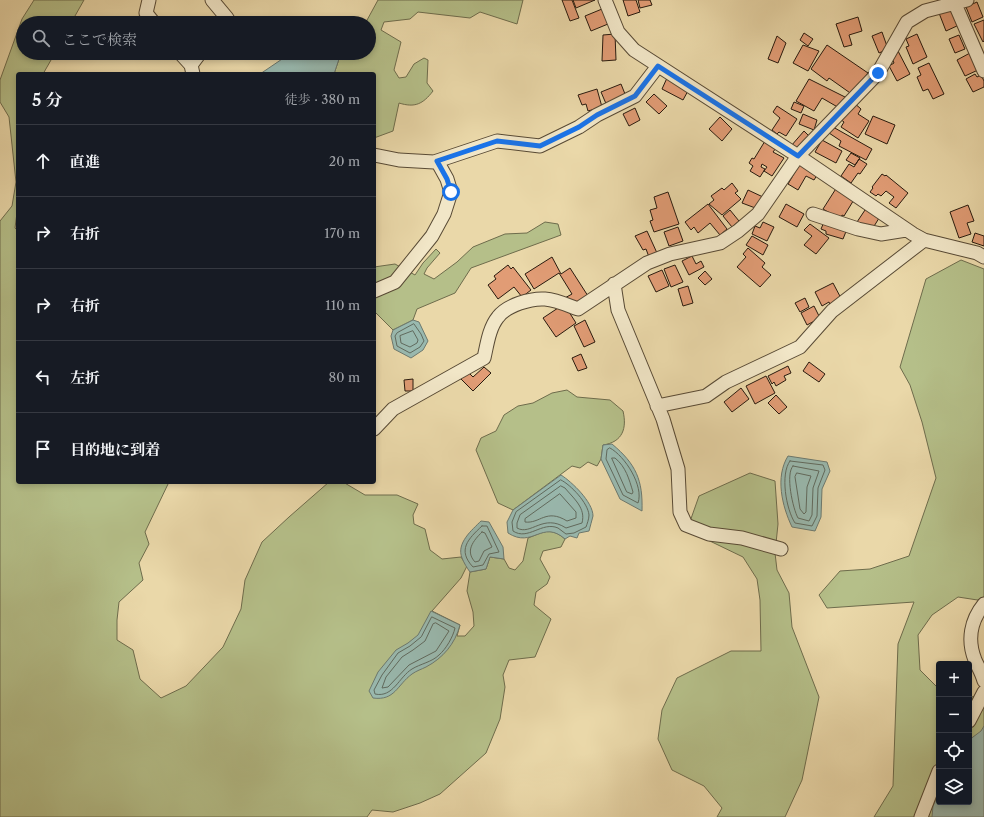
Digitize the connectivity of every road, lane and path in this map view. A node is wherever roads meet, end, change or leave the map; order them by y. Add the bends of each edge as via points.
1 (149, 0) edge
2 (212, 0) edge
3 (605, 0) edge
4 (967, 0) edge
5 (955, 4) junction
6 (148, 16) edge
7 (225, 16) edge
8 (185, 60) edge
9 (196, 60) edge
10 (658, 66) junction
11 (192, 69) edge
12 (984, 71) edge
13 (376, 155) edge
14 (798, 156) junction
15 (437, 161) junction
16 (813, 214) dead end
17 (906, 230) junction
18 (924, 240) junction
19 (984, 257) edge
20 (614, 284) junction
21 (376, 289) edge
22 (657, 406) junction
23 (376, 427) edge
24 (781, 549) dead end
25 (984, 604) edge
26 (984, 681) edge
27 (984, 692) edge
28 (972, 715) edge
29 (936, 778) edge
30 (920, 817) edge

1 - 6 street via 146,13
2 - 7 street
3 - 10 street via 618,32 634,50
4 - 5 street
5 - 12 street
5 - 14 street via 925,12 907,22 878,73
8 - 11 street
9 - 11 street
10 - 14 street
10 - 15 street via 635,96 540,146 497,141
13 - 15 street via 399,160
14 - 17 street
14 - 20 street via 758,214 738,231 720,243 670,254 647,263
15 - 21 street via 451,192 444,214 432,236 395,282
16 - 17 street via 881,234
17 - 18 street
18 - 19 street
18 - 22 street via 832,311 800,347 726,382 706,396
20 - 22 street via 618,310
20 - 23 street via 578,309 544,299 520,303 508,309 498,317 490,333 484,358 393,409
22 - 24 street via 678,470 680,512 686,525 709,534 742,538
25 - 26 street via 975,615 970,638 975,660
27 - 28 street
29 - 30 street

